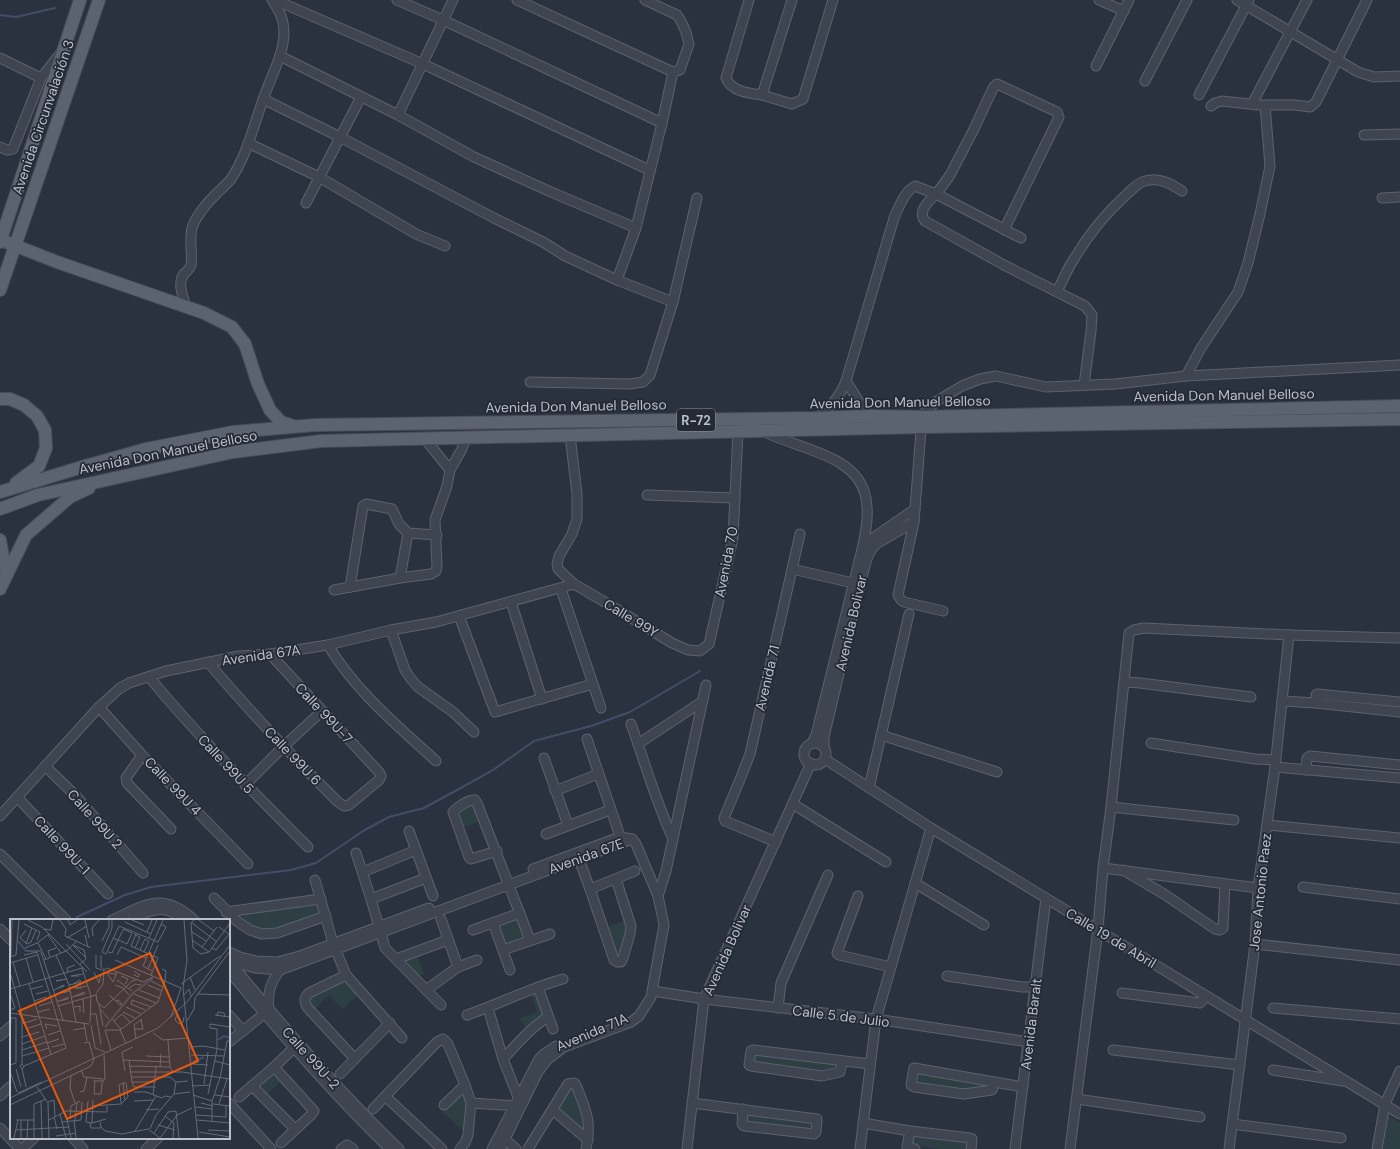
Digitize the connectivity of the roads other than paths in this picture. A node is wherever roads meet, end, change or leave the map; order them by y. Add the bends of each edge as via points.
1 (80, 0) edge
2 (99, 0) edge
3 (274, 0) edge
4 (397, 0) edge
5 (453, 0) edge
6 (517, 0) edge
7 (645, 0) edge
8 (749, 0) edge
9 (792, 0) edge
10 (834, 0) edge
11 (1099, 0) edge
12 (1129, 0) edge
13 (1187, 0) edge
14 (1237, 0) edge
15 (1307, 0) edge
16 (1367, 0) edge
17 (1248, 3) edge
18 (294, 4) edge
19 (1124, 11) junction
20 (443, 20) junction
21 (70, 29) junction
22 (1290, 32) junction
23 (87, 35) junction
24 (62, 51) junction
25 (280, 56) junction
26 (0, 58) edge
27 (1337, 60) junction
28 (423, 64) junction
29 (1096, 66) dead end
30 (673, 72) junction
31 (1400, 76) edge
32 (41, 78) junction
33 (1145, 82) dead end
34 (762, 95) junction
35 (1199, 95) dead end
36 (362, 96) junction
37 (263, 99) junction
38 (1252, 104) junction
39 (1265, 105) junction
40 (1211, 106) dead end
41 (398, 115) junction
42 (662, 123) junction
43 (1400, 134) edge
44 (1364, 135) dead end
45 (340, 137) junction
46 (248, 143) junction
47 (0, 147) edge
48 (649, 170) junction
49 (319, 177) junction
50 (1182, 191) dead end
51 (936, 194) junction
52 (1400, 197) edge
53 (697, 198) dead end
54 (1382, 198) dead end
55 (306, 203) dead end
56 (636, 228) junction
57 (1004, 230) junction
58 (1020, 238) dead end
59 (0, 241) edge
60 (15, 245) junction
61 (445, 246) dead end
62 (617, 280) junction
63 (0, 290) edge
64 (1057, 292) junction
65 (673, 302) junction
66 (186, 306) junction
67 (1400, 365) edge
68 (1186, 376) junction
69 (846, 381) junction
70 (530, 382) dead end
71 (1084, 385) junction
72 (0, 399) edge
73 (1400, 406) edge
74 (868, 416) junction
75 (817, 418) junction
76 (1400, 419) edge
77 (922, 422) junction
78 (295, 426) junction
79 (759, 430) junction
80 (738, 431) junction
81 (570, 435) junction
82 (466, 437) junction
83 (426, 439) junction
84 (450, 470) junction
85 (112, 478) junction
86 (2, 491) edge
87 (647, 495) dead end
88 (735, 498) junction
89 (0, 509) edge
90 (915, 509) junction
91 (914, 522) junction
92 (408, 533) junction
93 (800, 534) dead end
94 (437, 535) junction
95 (0, 540) edge
96 (863, 545) junction
97 (0, 566) edge
98 (792, 569) junction
99 (400, 578) junction
100 (853, 583) junction
101 (574, 584) junction
102 (350, 588) junction
103 (0, 589) edge
104 (561, 589) junction
105 (334, 590) dead end
106 (511, 602) junction
107 (943, 611) dead end
108 (909, 614) dead end
109 (460, 616) junction
110 (391, 630) junction
111 (1289, 635) junction
112 (1400, 638) edge
113 (328, 645) junction
114 (688, 650) joint
115 (270, 654) junction
116 (208, 662) junction
117 (149, 677) junction
118 (1125, 682) junction
119 (593, 684) junction
120 (706, 685) dead end
121 (1251, 697) dead end
122 (542, 699) junction
123 (703, 701) junction
124 (1282, 701) junction
125 (1400, 702) edge
126 (1316, 703) junction
127 (99, 708) junction
128 (602, 708) dead end
129 (322, 711) junction
130 (1400, 712) edge
131 (631, 724) dead end
132 (474, 732) dead end
133 (881, 735) junction
134 (587, 739) dead end
135 (812, 743) junction
136 (638, 744) junction
137 (1151, 744) dead end
138 (283, 747) junction
139 (824, 747) junction
140 (142, 755) junction
141 (544, 758) dead end
142 (824, 759) junction
143 (436, 761) dead end
144 (811, 763) junction
145 (1275, 763) junction
146 (45, 766) junction
147 (1400, 766) edge
148 (1306, 770) junction
149 (379, 772) joint
150 (997, 772) dead end
151 (598, 774) junction
152 (1400, 778) edge
153 (245, 785) junction
154 (869, 788) junction
155 (555, 791) junction
156 (17, 797) junction
157 (793, 804) junction
158 (1112, 807) junction
159 (610, 810) junction
160 (0, 816) edge
161 (1234, 820) dead end
162 (568, 825) junction
163 (1267, 825) junction
164 (931, 828) junction
165 (171, 829) dead end
166 (408, 831) dead end
167 (546, 834) dead end
168 (1400, 838) edge
169 (632, 839) joint
170 (673, 839) junction
171 (621, 840) junction
172 (776, 842) junction
173 (308, 847) dead end
174 (416, 850) junction
175 (497, 851) junction
176 (356, 853) dead end
177 (0, 854) edge
178 (577, 856) junction
179 (886, 862) dead end
180 (248, 864) dead end
181 (1103, 868) junction
182 (1123, 870) junction
183 (636, 871) dead end
184 (362, 872) junction
185 (143, 873) dead end
186 (828, 875) dead end
187 (426, 878) junction
188 (616, 879) junction
189 (315, 880) dead end
190 (508, 882) junction
191 (915, 883) junction
192 (1225, 884) junction
193 (1303, 886) dead end
194 (1258, 888) junction
195 (590, 889) junction
196 (108, 894) dead end
197 (433, 896) dead end
198 (658, 896) junction
199 (858, 896) dead end
200 (214, 898) dead end
201 (1046, 898) junction
202 (321, 899) junction
203 (372, 899) junction
204 (1400, 899) edge
205 (172, 908) junction
206 (226, 912) junction
207 (520, 913) junction
208 (326, 916) junction
209 (65, 919) edge
210 (114, 919) edge
211 (128, 919) edge
212 (184, 919) edge
213 (193, 919) edge
214 (440, 919) dead end
215 (492, 923) junction
216 (984, 925) dead end
217 (0, 929) edge
218 (380, 929) junction
219 (1098, 929) junction
220 (473, 930) dead end
221 (550, 934) dead end
222 (10, 939) edge
223 (448, 940) junction
224 (530, 940) junction
225 (1255, 944) junction
226 (334, 946) junction
227 (503, 950) junction
228 (230, 952) edge
229 (396, 959) junction
230 (478, 960) dead end
231 (1400, 960) edge
232 (230, 961) edge
233 (230, 962) edge
234 (458, 967) junction
235 (891, 967) junction
236 (280, 970) junction
237 (510, 970) dead end
238 (230, 972) edge
239 (346, 975) junction
240 (947, 976) dead end
241 (563, 979) dead end
242 (538, 987) junction
243 (1036, 987) junction
244 (426, 990) junction
245 (653, 991) junction
246 (1122, 993) dead end
247 (1206, 996) junction
248 (704, 999) junction
249 (441, 1005) dead end
250 (488, 1008) junction
251 (778, 1008) junction
252 (1273, 1008) dead end
253 (266, 1012) junction
254 (467, 1015) dead end
255 (230, 1016) edge
256 (548, 1017) junction
257 (1400, 1019) edge
258 (876, 1020) junction
259 (1245, 1020) junction
260 (390, 1023) junction
261 (10, 1027) edge
262 (553, 1029) dead end
263 (243, 1031) junction
264 (0, 1036) edge
265 (402, 1038) dead end
266 (230, 1041) edge
267 (1028, 1042) junction
268 (296, 1046) junction
269 (1113, 1050) dead end
270 (355, 1059) junction
271 (503, 1059) junction
272 (842, 1062) junction
273 (870, 1064) junction
274 (1240, 1065) junction
275 (274, 1068) junction
276 (1273, 1070) dead end
277 (1400, 1070) edge
278 (340, 1074) dead end
279 (1348, 1081) junction
280 (995, 1082) junction
281 (465, 1085) junction
282 (252, 1086) junction
283 (10, 1087) edge
284 (1023, 1087) junction
285 (0, 1096) edge
286 (239, 1097) dead end
287 (386, 1097) junction
288 (1076, 1099) junction
289 (520, 1102) junction
290 (692, 1103) junction
291 (230, 1104) edge
292 (471, 1104) junction
293 (1385, 1104) junction
294 (444, 1105) dead end
295 (373, 1109) dead end
296 (743, 1109) junction
297 (553, 1110) junction
298 (1400, 1114) edge
299 (1200, 1117) dead end
300 (863, 1123) junction
301 (1232, 1124) junction
302 (0, 1128) edge
303 (295, 1129) junction
304 (910, 1131) junction
305 (10, 1138) edge
306 (502, 1138) junction
307 (1341, 1138) dead end
308 (11, 1139) edge
309 (33, 1139) edge
310 (157, 1139) edge
311 (281, 1144) dead end
312 (587, 1145) edge
313 (21, 1149) edge
314 (146, 1149) edge
315 (271, 1149) edge
316 (341, 1149) edge
317 (353, 1149) edge
318 (390, 1149) edge
319 (399, 1149) edge
320 (442, 1149) edge
321 (460, 1149) edge
322 (492, 1149) edge
323 (500, 1149) edge
324 (516, 1149) edge
325 (528, 1149) edge
326 (687, 1149) edge
327 (860, 1149) edge
328 (915, 1149) edge
329 (971, 1149) edge
330 (1015, 1149) edge
331 (1070, 1149) edge
332 (1229, 1149) edge
333 (1377, 1149) edge

1 - 21 main road, Avenida Circunvalación 3
2 - 23 main road, Avenida Circunvalación 3
3 - 18 street
3 - 25 street via 281,13 283,26
4 - 20 street
5 - 20 street
6 - 30 street
7 - 30 street via 677,15 686,32 689,44 680,70
8 - 34 street via 726,78 729,85 741,91
9 - 34 street
10 - 34 street via 803,99 792,104
11 - 19 street
12 - 19 street
13 - 33 street
14 - 17 street
15 - 22 street
16 - 27 street
17 - 22 street
17 - 35 street
18 - 28 street
19 - 29 street
20 - 28 street
20 - 42 street
21 - 23 main road
21 - 24 main road, Avenida Circunvalación 3
22 - 27 street
22 - 38 street
23 - 60 main road, Avenida Circunvalación 3
24 - 32 street
24 - 59 main road, Avenida Circunvalación 3
25 - 36 street
25 - 37 street
26 - 32 street
27 - 31 street via 1358,72 1374,77
27 - 39 street via 1316,102 1310,107
28 - 41 street
28 - 48 street
30 - 42 street
32 - 47 street via 13,148 7,150
36 - 41 street
36 - 45 street
37 - 45 street
37 - 46 street
38 - 39 street
38 - 40 street via 1222,101
39 - 68 street via 1270,166 1248,263 1238,292
41 - 56 street via 474,157
42 - 48 street
43 - 44 street
45 - 49 street
45 - 62 street via 543,242 565,256
46 - 49 street
46 - 66 street via 230,180 203,208 193,226 191,266 181,280
48 - 56 street
49 - 55 street
49 - 61 street via 416,234
50 - 64 street via 1160,180 1141,182 1105,217 1085,242
51 - 57 street
51 - 57 street via 950,175 997,84 1057,112 1058,117
51 - 64 street via 924,208 922,218 925,221
51 - 69 street via 912,187 894,218
52 - 54 street
53 - 65 street
56 - 62 street
57 - 58 street
59 - 60 main road
60 - 63 main road, Avenida Circunvalación 3
60 - 66 main road
62 - 65 street
64 - 71 street via 1084,306 1092,315
65 - 70 street via 650,375 643,382
66 - 78 main road via 232,327 245,344 258,384 270,410 281,422
67 - 68 street
68 - 71 street
69 - 74 street
69 - 75 street via 836,401
71 - 77 street via 1046,387 996,376 980,379 962,386 931,406
72 - 86 main road via 10,398 37,416 45,430 46,442 39,466
73 - 77 main road, Avenida Don Manuel Belloso / R-72
74 - 75 main road, Avenida Don Manuel Belloso / R-72
74 - 77 main road, Avenida Don Manuel Belloso / R-72
75 - 78 main road, Avenida Don Manuel Belloso / R-72
76 - 77 main road, Avenida Don Manuel Belloso / R-72
77 - 79 main road, Avenida Don Manuel Belloso / R-72
77 - 90 street
78 - 86 main road, Avenida Don Manuel Belloso / R-72 via 233,432 146,449
79 - 80 main road, Avenida Don Manuel Belloso / R-72
79 - 96 street via 831,457 845,465 857,478 866,499 868,516
80 - 81 main road, Avenida Don Manuel Belloso / R-72
80 - 88 street, Avenida 70
81 - 82 main road, Avenida Don Manuel Belloso / R-72
81 - 101 street, Calle 99Y via 577,494 577,519 557,564 558,569
82 - 83 main road, Avenida Don Manuel Belloso / R-72
82 - 84 street
83 - 84 street
83 - 85 main road, Avenida Don Manuel Belloso / R-72 via 321,441 233,452
84 - 94 street via 435,520
85 - 89 main road, Avenida Don Manuel Belloso / R-72 via 38,495
85 - 103 main road via 70,497 26,535
87 - 88 street
88 - 114 street, Avenida 70 via 734,538 709,644 700,651
90 - 91 street
90 - 96 street
91 - 107 street via 898,595 904,602
91 - 139 street, Avenida Bolivar via 876,544 868,555 824,737
92 - 94 street
92 - 99 street
92 - 102 street via 399,524 392,509 366,504
93 - 98 street, Avenida 71
94 - 99 street via 436,572
95 - 97 main road via 3,557
96 - 100 street
98 - 100 street
98 - 172 street, Avenida 71 via 750,754 724,819
99 - 102 street
100 - 135 street
101 - 104 street, Avenida 67A
101 - 114 street, Calle 99Y
102 - 105 street
104 - 106 street, Avenida 67A
104 - 119 street
106 - 109 street, Avenida 67A
106 - 122 street
108 - 133 street
109 - 110 street, Avenida 67A
109 - 122 street via 495,712
110 - 113 street, Avenida 67A
110 - 132 street via 411,680 458,716
111 - 112 street
111 - 118 street via 1144,628 1134,630 1129,633
111 - 124 street, Jose Antonio Paez
113 - 115 street, Avenida 67A
113 - 143 street via 363,691
115 - 116 street, Avenida 67A
115 - 129 street, Calle 99U-7
116 - 117 street, Avenida 67A
116 - 138 street, Calle 99U 6
117 - 127 street, Avenida 67A via 120,688
117 - 153 street, Calle 99U 5
118 - 121 street
118 - 158 street
119 - 122 street
119 - 128 street
120 - 123 street
123 - 136 street
123 - 170 street
124 - 126 street
124 - 145 street, Jose Antonio Paez
125 - 126 street via 1317,694
126 - 130 street
127 - 140 street, Calle 99U 4
127 - 146 street, Avenida 67A
129 - 138 street
129 - 149 street, Calle 99U-7
131 - 136 street
133 - 150 street
133 - 154 street
134 - 151 street
135 - 139 street
135 - 144 street via 805,749 804,754 806,760
136 - 170 street
137 - 145 street
138 - 149 street, Calle 99U 6 via 344,806 357,800 380,780
138 - 153 street
139 - 142 street
140 - 165 street via 128,773 127,783
140 - 180 street, Calle 99U 4
141 - 155 street
142 - 144 street via 818,764
142 - 154 street, Calle 19 de Abril
144 - 157 street, Avenida Bolivar
145 - 148 street
145 - 163 street, Jose Antonio Paez
146 - 156 street, Avenida 67A
146 - 185 street, Calle 99U 2 via 77,797
147 - 148 street via 1310,756 1307,758
148 - 152 street
151 - 155 street
151 - 159 street
153 - 173 street, Calle 99U 5
154 - 164 street, Calle 19 de Abril
155 - 162 street
156 - 160 street, Avenida 67A
156 - 196 street, Calle 99U-1
157 - 172 street, Avenida Bolivar
157 - 179 street
158 - 161 street
158 - 181 street
159 - 162 street
159 - 171 street
162 - 167 street
163 - 168 street
163 - 194 street, Jose Antonio Paez
164 - 191 street
164 - 201 street, Calle 19 de Abril
166 - 174 street
169 - 171 street, Avenida 67E
169 - 198 street, Avenida 71A
170 - 198 street
171 - 178 street, Avenida 67E
172 - 248 street, Avenida Bolivar
174 - 184 street
174 - 187 street
175 - 175 street via 475,800 455,809 453,812 469,857 471,859
175 - 190 street
176 - 184 street
177 - 209 street
178 - 190 street, Avenida 67E
178 - 195 street
181 - 182 street
181 - 219 street
182 - 192 street
182 - 192 street via 1164,894 1216,930 1223,928
183 - 188 street
184 - 203 street
186 - 251 street via 781,983
187 - 197 street
187 - 203 street
188 - 195 street
188 - 195 street via 631,926 621,962 614,960
189 - 202 street
190 - 207 street
190 - 218 street, Avenida 67E
191 - 216 street
191 - 235 street
192 - 194 street
193 - 204 street
194 - 225 street, Jose Antonio Paez
198 - 245 street, Avenida 71A via 664,925
199 - 235 street via 837,952 839,955
200 - 206 street
201 - 219 street, Calle 19 de Abril
201 - 243 street, Avenida Baralt
202 - 206 street
202 - 208 street
203 - 218 street
205 - 210 street via 160,902 148,904
205 - 211 street via 150,910
205 - 212 street
205 - 213 street via 184,911
206 - 208 street via 250,930 262,934 277,933
207 - 215 street
207 - 224 street
208 - 226 street
214 - 223 street
215 - 220 street
215 - 227 street
217 - 222 street
218 - 226 street, Avenida 67E
218 - 229 street via 385,948
219 - 247 street, Calle 19 de Abril
219 - 288 street
221 - 224 street
223 - 229 street
223 - 234 street
224 - 227 street
225 - 231 street
225 - 259 street, Jose Antonio Paez
226 - 228 street, Avenida 67E via 277,962 256,961
226 - 236 street, Avenida 67E
226 - 239 street
227 - 237 street
229 - 244 street
230 - 234 street
232 - 236 street, Avenida 67E via 255,968
233 - 253 street, Calle 99U-2
234 - 244 street
235 - 258 street
236 - 253 street via 272,981 268,993
238 - 253 street, Calle 99U-2
239 - 260 street
239 - 270 street via 309,993 305,997 305,1002
240 - 243 street
241 - 242 street
242 - 250 street
242 - 256 street
243 - 267 street, Avenida Baralt
244 - 249 street
245 - 248 street, Calle 5 de Julio
245 - 289 street, Avenida 71A via 648,1004 631,1022 564,1047 548,1059
246 - 247 street via 1200,1003
247 - 259 street, Calle 19 de Abril
248 - 251 street, Calle 5 de Julio
248 - 290 street, Avenida Bolivar
250 - 254 street
250 - 271 street
251 - 258 street, Calle 5 de Julio
252 - 257 street
253 - 263 street
253 - 268 street, Calle 99U-2
255 - 263 street
256 - 262 street
256 - 271 street via 526,1034
258 - 267 street, Calle 5 de Julio
258 - 273 street
259 - 274 street, Jose Antonio Paez
259 - 279 street, Calle 19 de Abril
260 - 265 street
260 - 270 street
261 - 264 street
263 - 266 street
267 - 284 street, Avenida Baralt
268 - 275 street
268 - 318 street, Calle 99U-2 via 338,1098
268 - 319 street, Calle 99U-2
269 - 274 street
270 - 278 street
271 - 289 street
272 - 272 street via 753,1050 749,1065 822,1076 840,1072
272 - 273 street
273 - 300 street
274 - 301 street, Jose Antonio Paez
275 - 282 street
275 - 303 street via 314,1111
276 - 279 street
277 - 293 street
279 - 293 street, Calle 19 de Abril
280 - 280 street via 914,1068 911,1085 964,1094 992,1090
280 - 284 street
281 - 287 street via 448,1044 443,1039 437,1042
281 - 292 street
281 - 294 street
282 - 286 street
282 - 303 street
283 - 285 street
284 - 330 street, Avenida Baralt
287 - 295 street
287 - 320 street
288 - 299 street
288 - 331 street
289 - 292 street
289 - 306 street, Avenida 71A
290 - 296 street
290 - 326 street, Avenida Bolivar
291 - 315 street
292 - 321 street via 468,1135
293 - 298 street, Calle 19 de Abril
293 - 333 street
296 - 296 street via 816,1119 816,1132 814,1134 744,1126
297 - 312 street
297 - 312 street via 568,1084 574,1083 588,1116
297 - 325 street
300 - 304 street
300 - 327 street
301 - 307 street
301 - 332 street, Jose Antonio Paez
302 - 305 street
303 - 311 street
304 - 328 street via 907,1147
304 - 329 street via 970,1138
306 - 322 street, Avenida 71A
306 - 323 street, Avenida 71A
306 - 324 street
308 - 313 street
309 - 313 street
310 - 314 street
316 - 317 street via 347,1145

